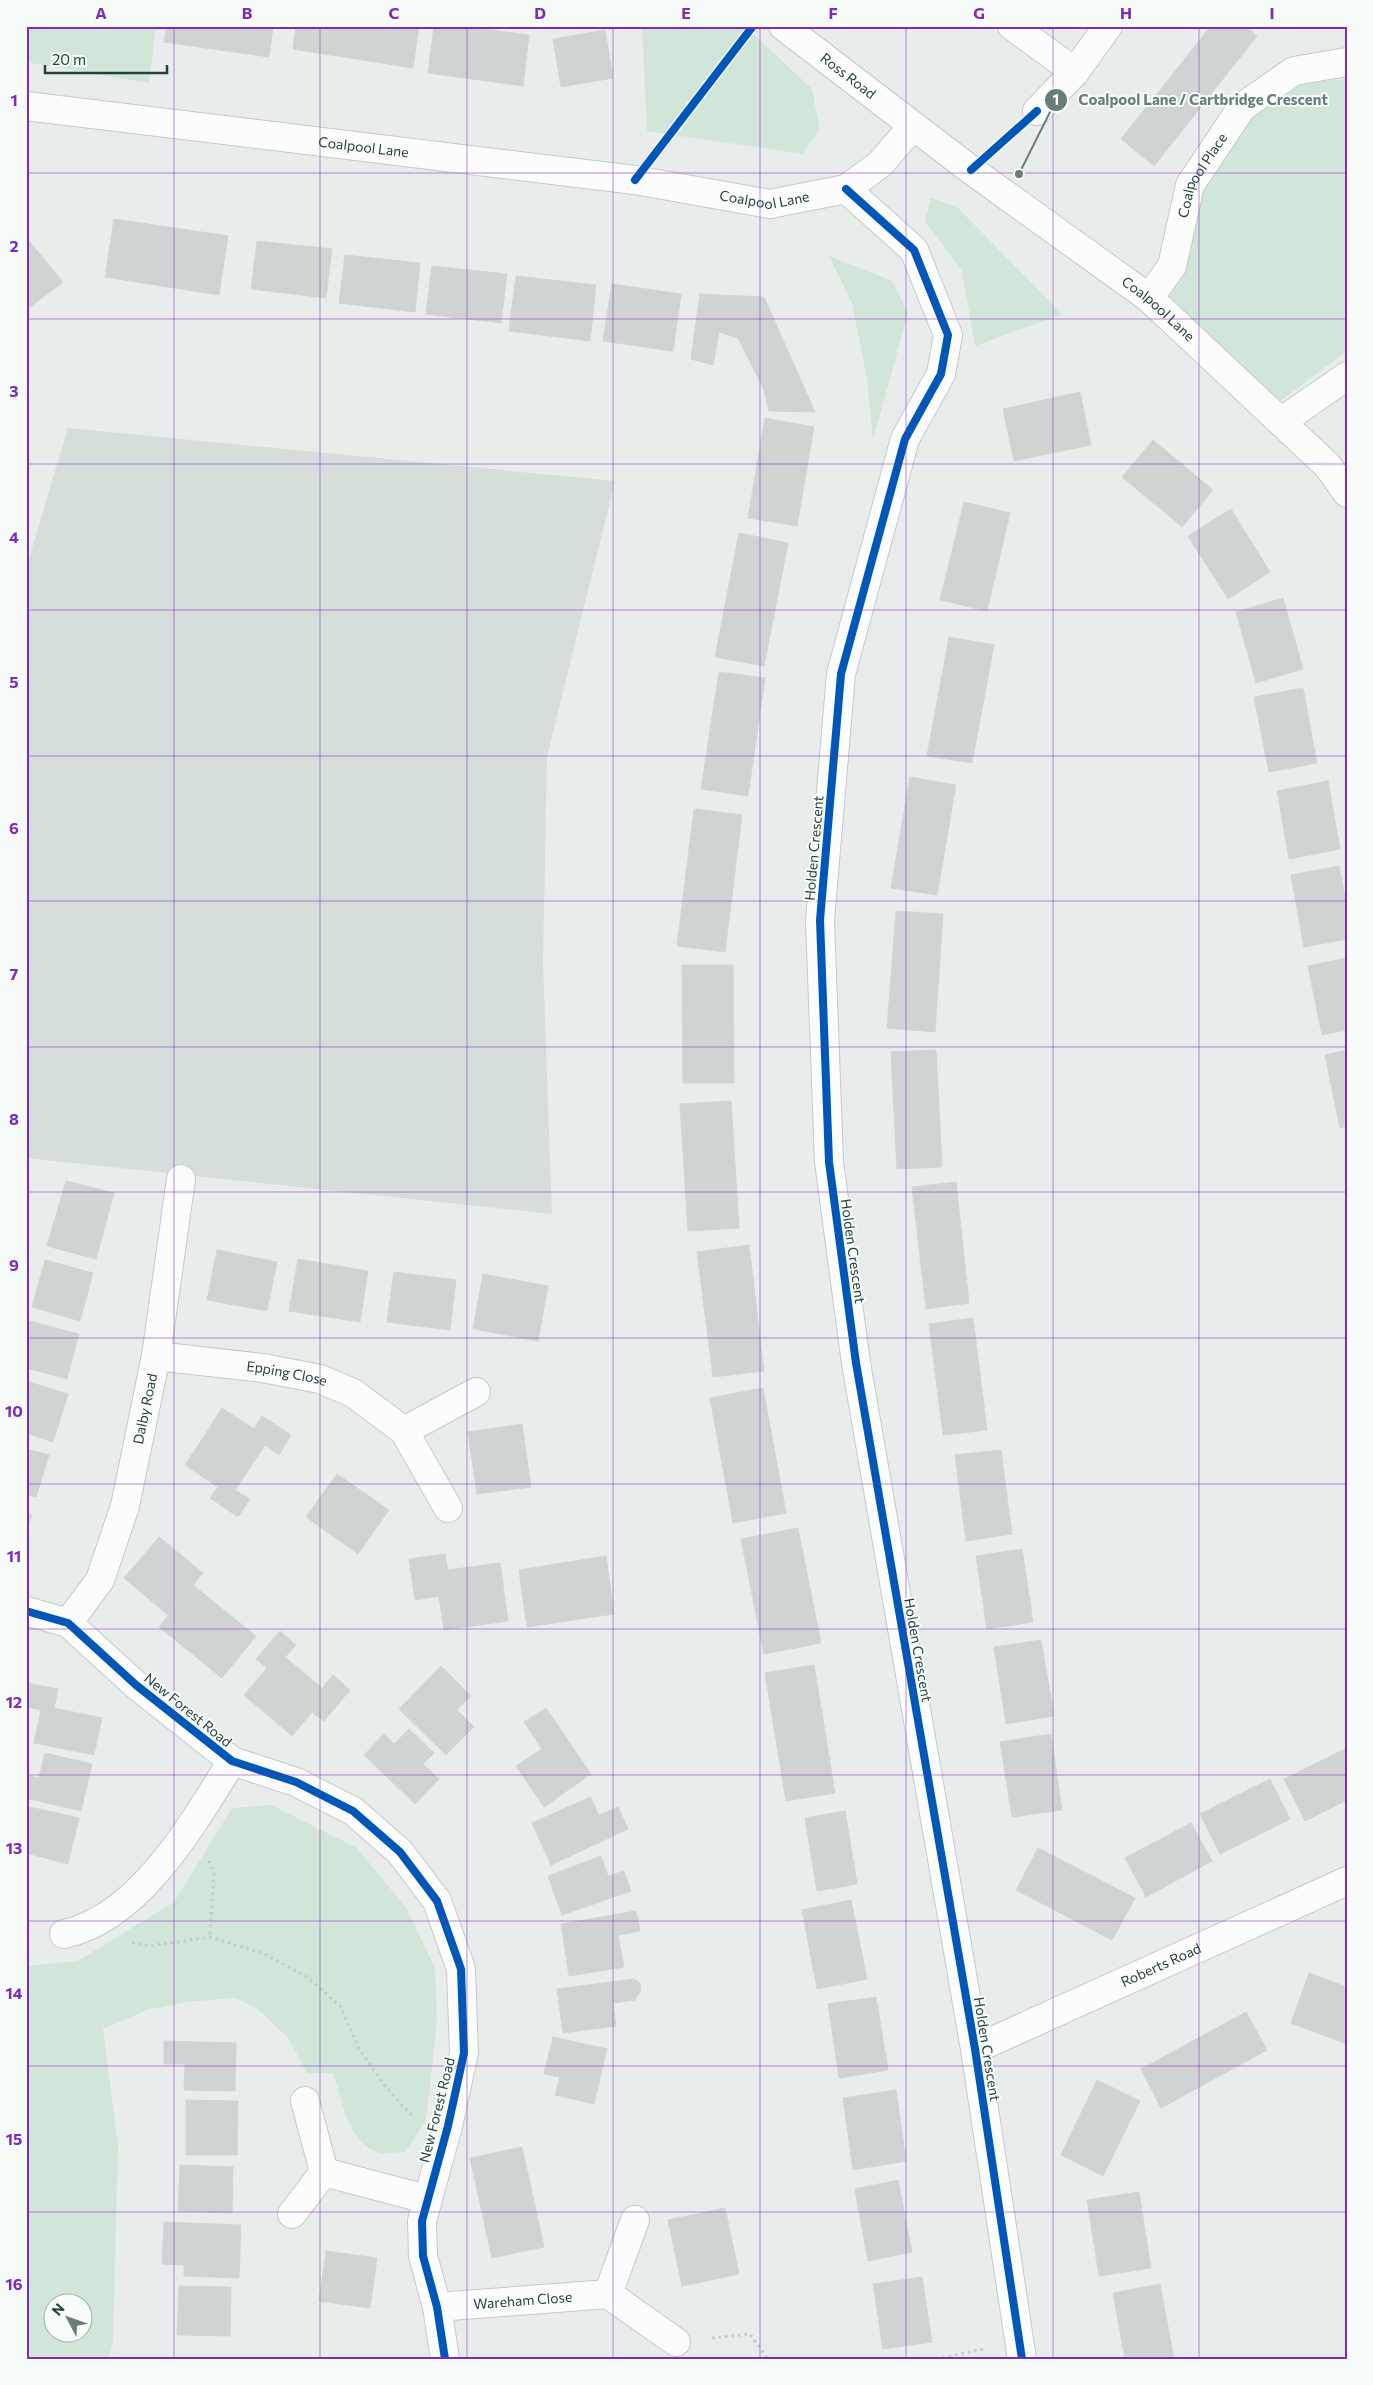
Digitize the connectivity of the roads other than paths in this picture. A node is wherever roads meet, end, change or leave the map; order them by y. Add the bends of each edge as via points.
1 (783, 26) edge
2 (1012, 26) edge
3 (1108, 26) edge
4 (1347, 62) edge
5 (1075, 72) junction
6 (26, 106) edge
7 (1037, 111) dead end
8 (913, 126) junction
9 (846, 189) junction
10 (1149, 298) junction
11 (1347, 376) edge
12 (1282, 421) junction
13 (1347, 493) edge
14 (182, 1179) dead end
15 (156, 1356) junction
16 (476, 1392) dead end
17 (404, 1431) junction
18 (448, 1508) dead end
19 (26, 1611) edge
20 (68, 1624) junction
21 (232, 1761) junction
22 (1347, 1880) edge
23 (64, 1934) dead end
24 (975, 2049) junction
25 (305, 2101) dead end
26 (324, 2172) junction
27 (426, 2199) junction
28 (292, 2214) dead end
29 (635, 2220) dead end
30 (608, 2294) junction
31 (437, 2307) junction
32 (676, 2342) road end
33 (1020, 2350) edge
34 (445, 2359) edge

1 - 8 street, Ross Road
2 - 5 street
3 - 5 street
4 - 10 street, Coalpool Place via 1294,71 1242,107 1190,186 1172,266
5 - 7 street
6 - 9 street, Coalpool Lane via 635,180 770,204
8 - 9 street, Coalpool Lane via 880,164
8 - 10 street, Coalpool Lane
9 - 24 street, Holden Crescent via 914,250 948,335 941,374 905,439 841,674 820,920 829,1162 853,1344
10 - 12 street, Coalpool Lane
11 - 12 street
12 - 13 street, Coalpool Lane via 1328,466
14 - 15 street, Dalby Road
15 - 17 street, Epping Close via 263,1368 320,1379 353,1393
15 - 20 street, Dalby Road via 125,1506 100,1580
16 - 17 street
17 - 18 street, Epping Close
19 - 20 street, New Forest Road
20 - 21 street, New Forest Road via 136,1685
21 - 23 street, New Forest Road via 179,1845 138,1890 109,1914 76,1932
21 - 27 street, New Forest Road via 296,1782 353,1811 400,1852 437,1901 461,1969 464,2054 448,2126
22 - 24 street, Roberts Road
24 - 33 street, Holden Crescent
25 - 26 street
26 - 27 street
26 - 28 street
27 - 31 street, New Forest Road via 422,2221 423,2256
29 - 30 street
30 - 31 street, Wareham Close
30 - 32 street
31 - 34 street, New Forest Road

